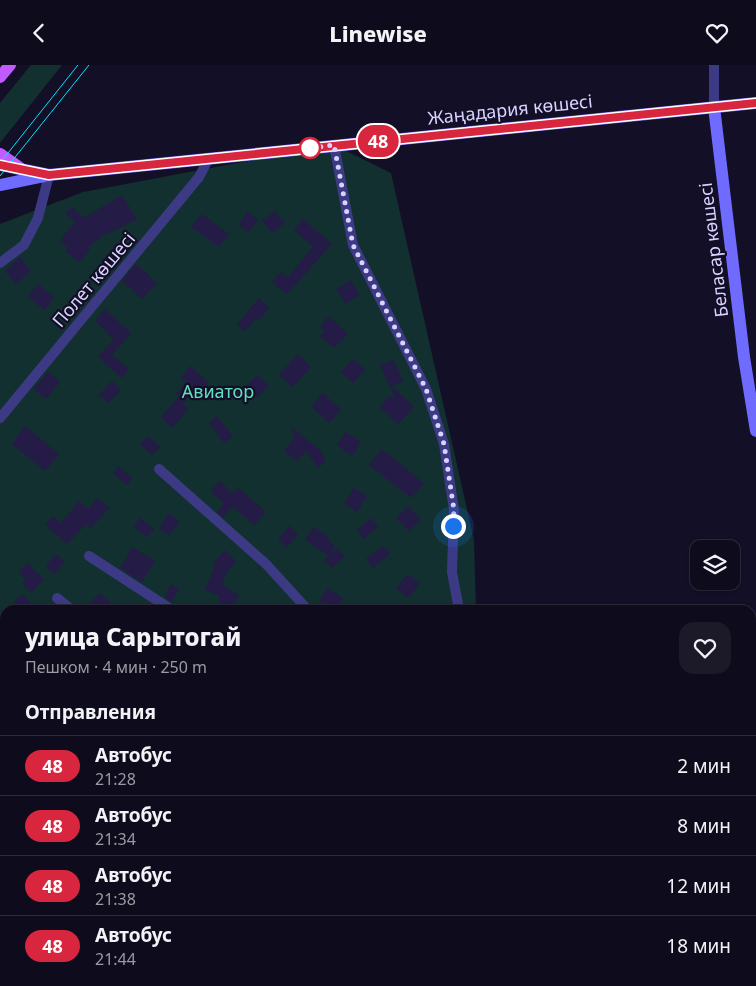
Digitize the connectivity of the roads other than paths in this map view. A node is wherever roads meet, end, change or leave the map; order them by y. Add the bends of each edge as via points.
1 (714, 65) edge
2 (756, 103) edge
3 (714, 107) junction
4 (334, 145) junction
5 (0, 154) edge
6 (208, 160) junction
7 (0, 165) edge
8 (20, 169) junction
9 (49, 175) junction
10 (0, 185) edge
11 (0, 263) edge
12 (0, 418) edge
13 (756, 431) edge
14 (159, 469) dead end
15 (89, 556) dead end
16 (57, 598) dead end
17 (66, 605) edge
18 (164, 605) edge
19 (303, 605) edge
20 (458, 605) edge

1 - 3 street, Беласар көшесі
2 - 3 street, Жаңадария көшесі
3 - 4 street, Жаңадария көшесі
3 - 13 street, Беласар көшесі
4 - 6 street, Жаңадария көшесі
4 - 20 street via 353,245 426,389 444,444 454,510 452,573
5 - 8 main road
6 - 9 street, Жаңадария көшесі
6 - 12 street, Полет көшесі via 200,177
7 - 8 street, Жаңадария көшесі
8 - 9 street, Жаңадария көшесі
9 - 10 street
9 - 11 street via 38,218 24,245
14 - 19 street via 266,564
15 - 18 street
16 - 17 street

